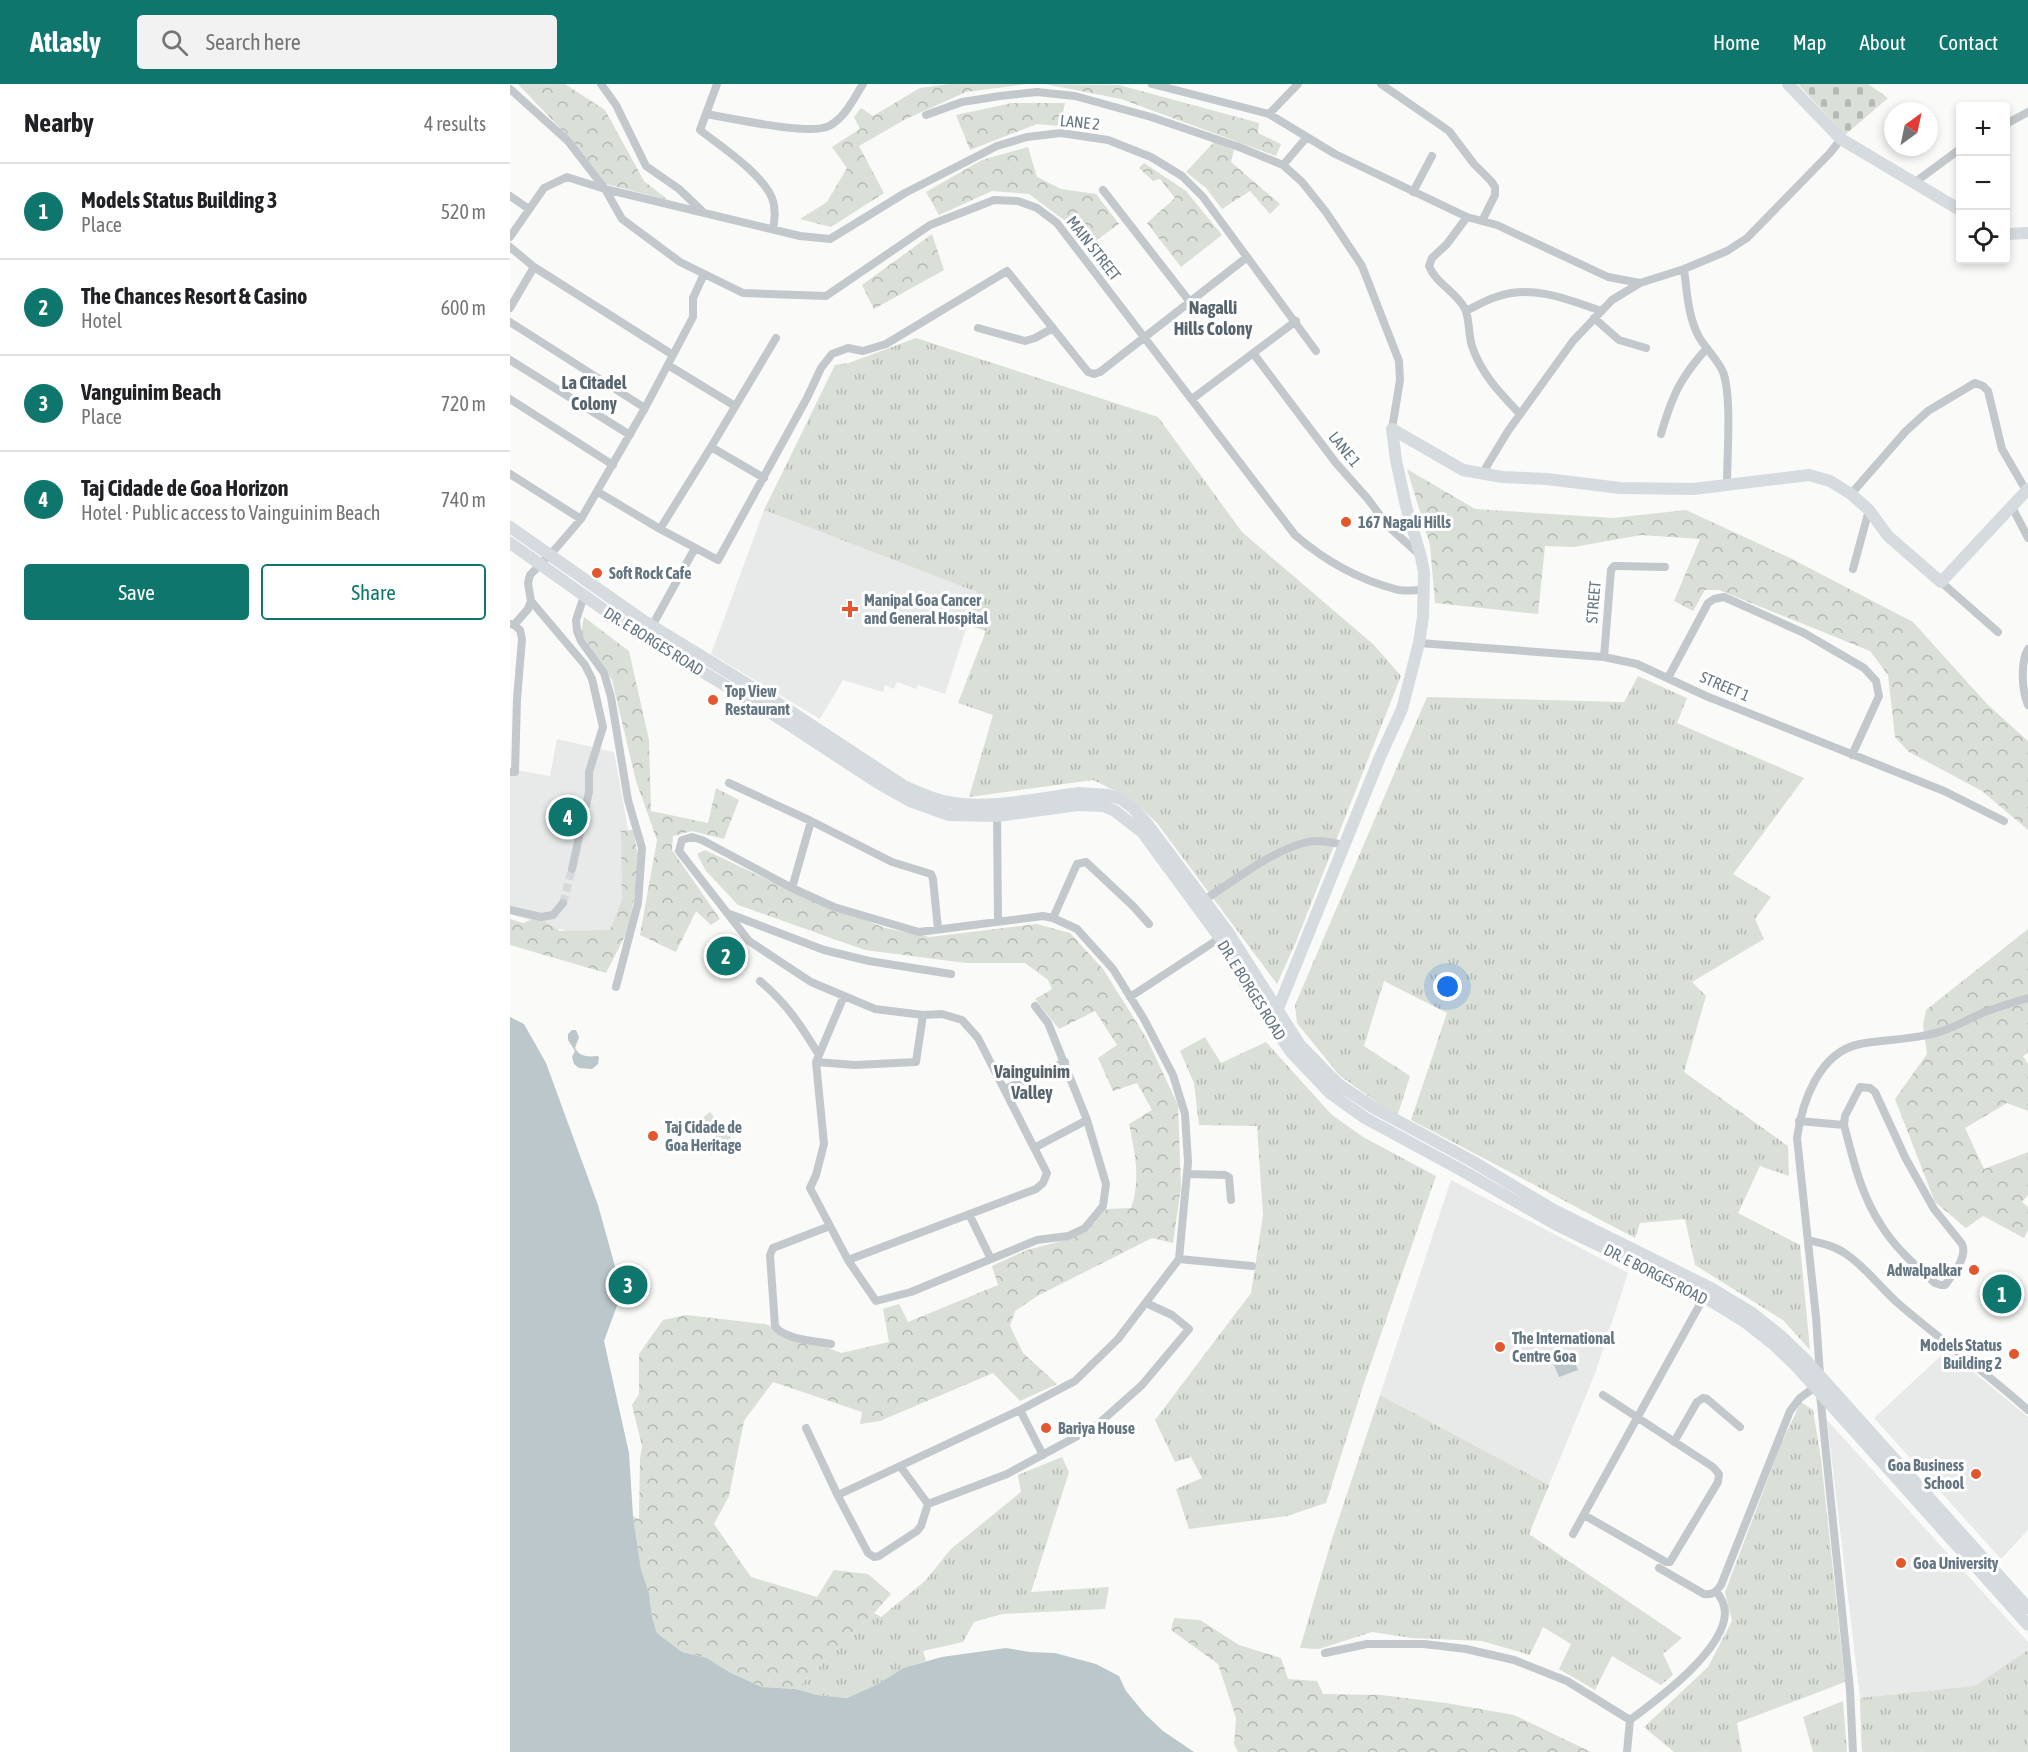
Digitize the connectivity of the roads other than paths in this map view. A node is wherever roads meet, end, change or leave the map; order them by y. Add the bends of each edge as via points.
1 (601, 84) edge
2 (717, 84) edge
3 (863, 84) edge
4 (1152, 84) edge
5 (1298, 84) edge
6 (1381, 84) edge
7 (1788, 84) edge
8 (510, 89) edge
9 (2028, 112) edge
10 (706, 114) junction
11 (1269, 114) junction
12 (926, 115) dead end
13 (2010, 122) edge
14 (1307, 137) junction
15 (1841, 139) junction
16 (1956, 152) edge
17 (1432, 156) dead end
18 (1283, 165) junction
19 (1914, 183) junction
20 (605, 189) junction
21 (1102, 190) dead end
22 (1413, 192) junction
23 (510, 196) edge
24 (1956, 208) edge
25 (529, 209) junction
26 (702, 212) junction
27 (1467, 217) junction
28 (1482, 221) junction
29 (773, 229) junction
30 (2028, 233) edge
31 (2010, 234) edge
32 (510, 237) edge
33 (510, 247) edge
34 (1246, 258) junction
35 (534, 267) junction
36 (1684, 269) junction
37 (704, 274) junction
38 (1640, 283) junction
39 (1190, 302) junction
40 (510, 308) edge
41 (1466, 311) junction
42 (1601, 311) junction
43 (1594, 318) junction
44 (1296, 321) junction
45 (510, 322) edge
46 (978, 328) dead end
47 (1053, 328) junction
48 (776, 338) dead end
49 (1144, 339) junction
50 (1646, 348) dead end
51 (1707, 348) junction
52 (1316, 351) dead end
53 (1253, 353) junction
54 (673, 355) junction
55 (510, 360) edge
56 (668, 365) junction
57 (510, 399) edge
58 (1192, 399) junction
59 (735, 406) junction
60 (645, 408) junction
61 (1520, 414) junction
62 (1392, 429) junction
63 (1660, 434) dead end
64 (630, 435) junction
65 (711, 447) junction
66 (613, 465) junction
67 (510, 474) edge
68 (1482, 474) junction
69 (764, 478) junction
70 (1727, 484) junction
71 (2027, 491) edge
72 (598, 492) junction
73 (1851, 494) junction
74 (2012, 507) junction
75 (1869, 510) junction
76 (581, 519) junction
77 (510, 527) edge
78 (660, 529) junction
79 (2028, 538) edge
80 (510, 543) edge
81 (695, 548) junction
82 (548, 554) junction
83 (1421, 557) junction
84 (540, 566) junction
85 (1665, 567) dead end
86 (1853, 569) dead end
87 (1941, 582) junction
88 (1423, 590) junction
89 (584, 596) junction
90 (531, 601) junction
91 (512, 625) edge
92 (652, 626) junction
93 (1998, 632) dead end
94 (1419, 643) junction
95 (2028, 650) edge
96 (1604, 657) junction
97 (1668, 678) junction
98 (513, 699) edge
99 (2028, 705) edge
100 (1852, 755) junction
101 (510, 772) edge
102 (729, 783) dead end
103 (997, 816) junction
104 (811, 820) junction
105 (2004, 821) dead end
106 (1345, 845) junction
107 (572, 869) tunnel mouth
108 (792, 888) junction
109 (1204, 900) junction
110 (563, 903) dead end
111 (510, 910) edge
112 (727, 912) junction
113 (1053, 918) junction
114 (998, 921) junction
115 (1149, 924) dead end
116 (938, 929) junction
117 (1224, 935) junction
118 (951, 974) dead end
119 (760, 981) dead end
120 (616, 987) dead end
121 (844, 996) junction
122 (1130, 997) junction
123 (2028, 998) edge
124 (1035, 1006) dead end
125 (1277, 1011) junction
126 (922, 1015) junction
127 (817, 1058) junction
128 (1065, 1062) junction
129 (1005, 1089) junction
130 (1087, 1120) junction
131 (1799, 1121) junction
132 (1844, 1125) junction
133 (1034, 1148) junction
134 (1187, 1174) junction
135 (1231, 1200) dead end
136 (969, 1214) junction
137 (830, 1226) junction
138 (1808, 1240) junction
139 (991, 1259) junction
140 (1179, 1259) junction
141 (848, 1260) junction
142 (1252, 1266) dead end
143 (1704, 1297) junction
144 (1146, 1303) junction
145 (831, 1344) dead end
146 (1818, 1385) junction
147 (1603, 1395) dead end
148 (1020, 1410) junction
149 (2028, 1410) edge
150 (1636, 1417) junction
151 (1740, 1427) dead end
152 (806, 1428) dead end
153 (1674, 1442) junction
154 (1043, 1455) junction
155 (900, 1467) junction
156 (838, 1495) junction
157 (928, 1504) junction
158 (1584, 1515) junction
159 (1573, 1534) dead end
160 (1659, 1568) dead end
161 (1716, 1592) junction
162 (2028, 1608) edge
163 (2028, 1625) edge
164 (1325, 1653) dead end
165 (1630, 1720) junction
166 (1624, 1751) edge
167 (1853, 1752) edge

1 - 26 street via 616,105 646,166 679,189
2 - 10 street
3 - 10 street via 840,118 827,128 807,130
4 - 11 street
5 - 11 street
6 - 28 street via 1449,131 1491,181 1495,195
7 - 15 main road
8 - 20 street, MAIN STREET via 568,141
9 - 13 street
10 - 29 street via 700,130 739,160 773,199
11 - 14 street
12 - 18 street via 962,102 1000,96 1037,92 1075,96 1151,117
14 - 18 street
14 - 22 street
15 - 19 main road
15 - 36 street via 1747,238
16 - 19 street
17 - 22 street
18 - 62 street via 1326,212 1362,266 1400,361
19 - 24 main road
20 - 25 street, LANE 2 via 567,177 544,188
20 - 26 street, LANE 2
20 - 37 street, MAIN STREET via 622,219 680,262
21 - 39 street
22 - 27 street
23 - 25 street
25 - 32 street, LANE 2
26 - 29 street, LANE 2
27 - 28 street
27 - 41 street via 1429,266
28 - 38 street via 1608,276
29 - 34 street, LANE 2 via 830,239 887,203 997,146 1061,133 1108,140 1151,157 1182,176 1203,197
30 - 31 main road
33 - 35 street
34 - 39 street
34 - 44 street, LANE 2
35 - 40 street
35 - 54 street
36 - 38 street
36 - 51 street via 1690,316
37 - 49 street, MAIN STREET via 743,293 826,296 930,225 994,200 1018,201 1037,208 1057,223
37 - 54 street via 693,298 693,317
38 - 42 street
39 - 49 street
41 - 42 street via 1516,292 1551,295
41 - 61 street via 1472,347 1480,364 1492,385
42 - 43 street
43 - 50 street via 1619,340
43 - 61 street
44 - 52 street, LANE 2
44 - 53 street
45 - 60 street
46 - 47 street via 1025,340
47 - 49 street via 1088,372 1094,374
47 - 69 street via 1007,271 886,344 832,354
48 - 59 street
49 - 58 street, MAIN STREET
51 - 63 street via 1679,383
51 - 70 street via 1722,372 1726,391
53 - 58 street
53 - 83 street, LANE 1 via 1389,528
54 - 56 street
55 - 64 street
56 - 59 street
56 - 60 street
57 - 66 street
58 - 88 street, MAIN STREET via 1295,535 1343,570 1397,590
59 - 65 street
60 - 64 street
61 - 68 street
62 - 68 main road via 1462,470
62 - 83 main road via 1406,506
64 - 66 street
65 - 69 street
65 - 78 street
66 - 72 street
67 - 76 street
68 - 70 main road via 1620,488 1693,489
69 - 81 street via 718,560
70 - 73 main road via 1809,475 1830,481
71 - 73 street via 2002,449 1988,391 1975,383 1928,411
71 - 74 main road
72 - 76 street
72 - 78 street
73 - 75 main road
74 - 79 street
74 - 87 main road
75 - 86 street
75 - 87 main road via 1888,536
76 - 82 street
77 - 82 main road, DR. E BORGES ROAD
78 - 81 street
80 - 84 main road, DR. E BORGES ROAD
81 - 92 street
82 - 84 street
82 - 92 main road, DR. E BORGES ROAD
83 - 88 main road
84 - 89 main road, DR. E BORGES ROAD
84 - 90 street via 528,582
85 - 96 street, STREET via 1614,566 1611,570
87 - 93 street
88 - 94 main road
89 - 103 main road, DR. E BORGES ROAD via 909,801 949,815
89 - 120 street via 576,620 577,632 604,673 628,800 642,848 638,903
90 - 91 street
90 - 107 street via 585,665 603,727 589,772 589,792
91 - 98 street via 520,630 522,639
92 - 109 main road, DR. E BORGES ROAD via 924,795 949,802 987,804 1079,793 1121,799 1149,826
94 - 96 street, STREET 1
94 - 106 main road via 1402,709
95 - 99 street via 2022,670
96 - 97 street, STREET 1 via 1637,664
97 - 100 street, STREET 1
97 - 100 street via 1708,603 1724,597 1804,633 1864,668 1876,681 1879,696
98 - 101 street via 515,772
100 - 105 street, STREET 1 via 1944,790
102 - 104 street
103 - 114 street
103 - 117 main road, DR. E BORGES ROAD via 1078,805 1104,806 1115,811 1142,832
104 - 108 street
104 - 116 street via 892,862 931,874
106 - 109 street via 1308,842 1249,869
106 - 125 main road
108 - 112 street via 702,840 682,840 679,851
108 - 116 street via 834,907 908,929
109 - 117 main road, DR. E BORGES ROAD
110 - 111 street via 553,915
112 - 118 street via 824,950
112 - 121 street via 749,942 811,982
113 - 114 street
113 - 115 street via 1077,864 1086,862
113 - 122 street via 1077,929 1113,969
114 - 116 street
117 - 122 street
117 - 125 main road, DR. E BORGES ROAD
117 - 143 main road, DR. E BORGES ROAD via 1247,988 1291,1052 1330,1093 1365,1118 1555,1224
119 - 127 street via 792,1011
121 - 126 street via 875,1009
121 - 127 street
122 - 134 street via 1173,1075 1185,1114
123 - 131 street via 1942,1031 1857,1044 1837,1054 1820,1072
124 - 128 street via 1048,1023
125 - 146 main road, DR. E BORGES ROAD via 1300,1045 1338,1084 1552,1209 1709,1287 1752,1313 1781,1336
126 - 127 street via 916,1062 855,1065
126 - 129 street via 942,1014 962,1020 978,1038
127 - 137 street via 824,1144 810,1188
128 - 129 street
128 - 130 street
129 - 133 street
130 - 133 street
130 - 139 street via 1106,1184 1103,1206 1085,1227 1068,1236 1037,1240
131 - 132 street
131 - 138 street via 1797,1138
132 - 132 street via 1860,1087 1875,1092 1934,1209 1965,1250 1945,1285 1935,1283 1908,1259 1882,1227 1858,1176
133 - 136 street via 1047,1173 1043,1183 1036,1190
134 - 135 street via 1229,1177
134 - 140 street
136 - 139 street
136 - 141 street
137 - 141 street
137 - 145 street via 773,1248 770,1255 778,1332
138 - 146 street
138 - 149 street via 1845,1253 1899,1304
139 - 141 street via 911,1292 876,1301
140 - 142 street
140 - 144 street
143 - 146 main road, DR. E BORGES ROAD via 1745,1322
143 - 150 street
144 - 148 street via 1118,1339 1075,1381
144 - 154 street via 1189,1329 1142,1385 1096,1426
146 - 161 street via 1790,1411
146 - 162 main road, DR. E BORGES ROAD
146 - 163 main road, DR. E BORGES ROAD
146 - 167 street
147 - 150 street
148 - 154 street
148 - 155 street
150 - 153 street
150 - 158 street
151 - 153 street via 1703,1398
152 - 156 street
153 - 158 street via 1719,1474 1718,1482 1670,1562
154 - 157 street via 1007,1474
155 - 156 street
155 - 157 street
156 - 157 street via 868,1554 874,1557 917,1531
158 - 159 street
160 - 161 street via 1704,1593
161 - 165 street via 1724,1603 1725,1613 1719,1635 1700,1661
164 - 165 street via 1367,1644 1424,1644 1514,1660 1567,1682
165 - 166 street

